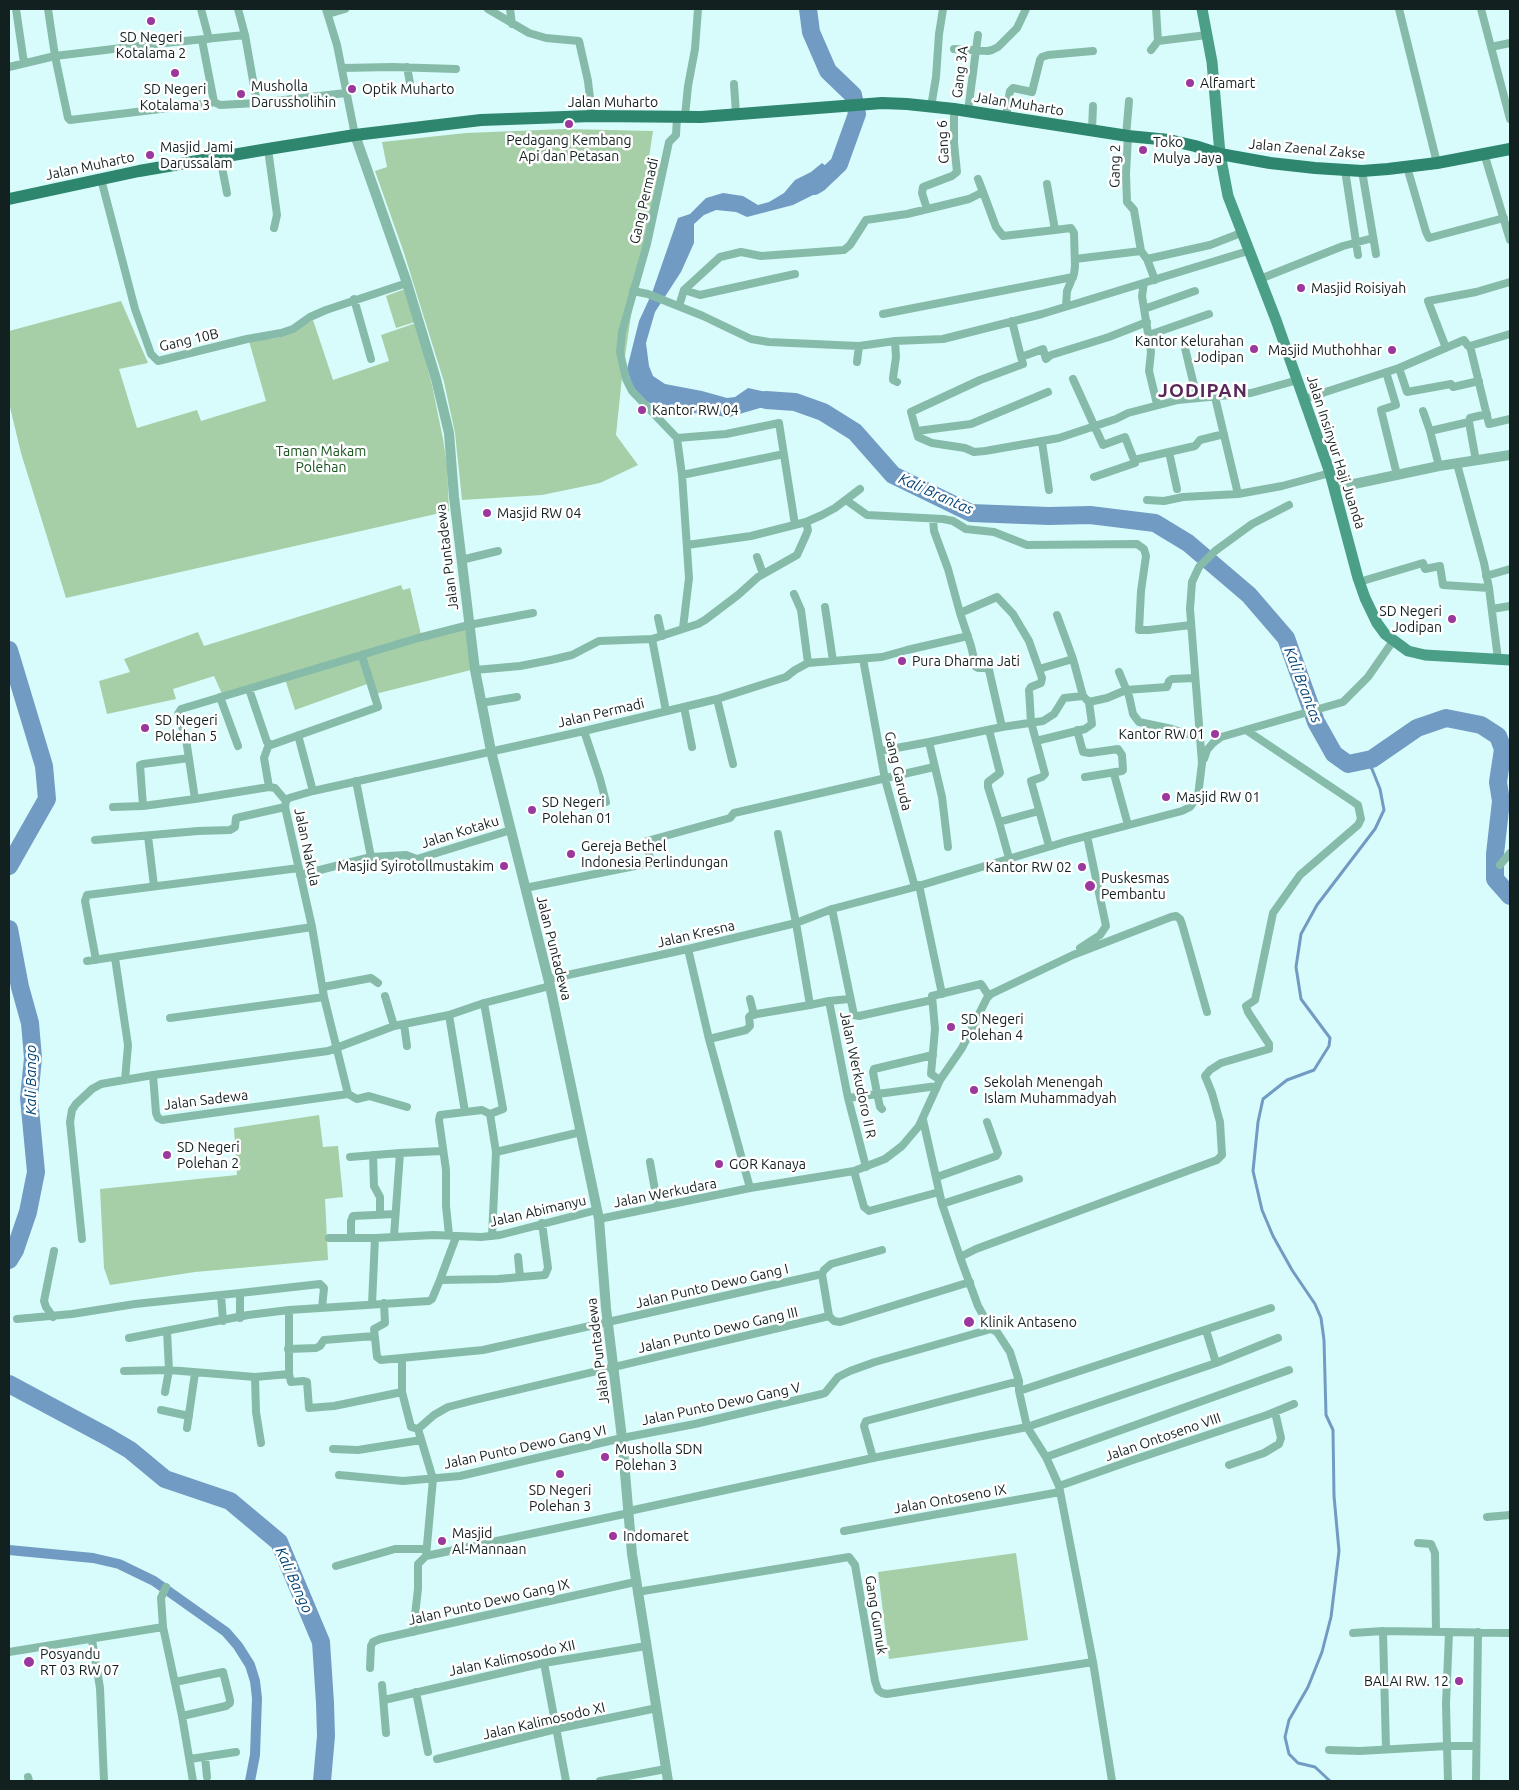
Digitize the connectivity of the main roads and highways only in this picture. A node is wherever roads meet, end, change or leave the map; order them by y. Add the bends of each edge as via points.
1 (1202, 9) edge
2 (1510, 149) edge
3 (1220, 154) junction
4 (9, 199) edge
5 (1510, 660) edge

1 - 3 main road, Jalan Insinyur Haji Juanda via 1212,62
2 - 3 main road, Jalan Zaenal Zakse via 1437,163 1362,170 1270,163
3 - 4 main road, Jalan Muharto via 1169,140 1007,116 882,104 701,117 481,120 355,135 220,157
3 - 5 main road, Jalan Insinyur Haji Juanda via 1228,196 1298,380 1335,488 1359,582 1377,624 1408,651

